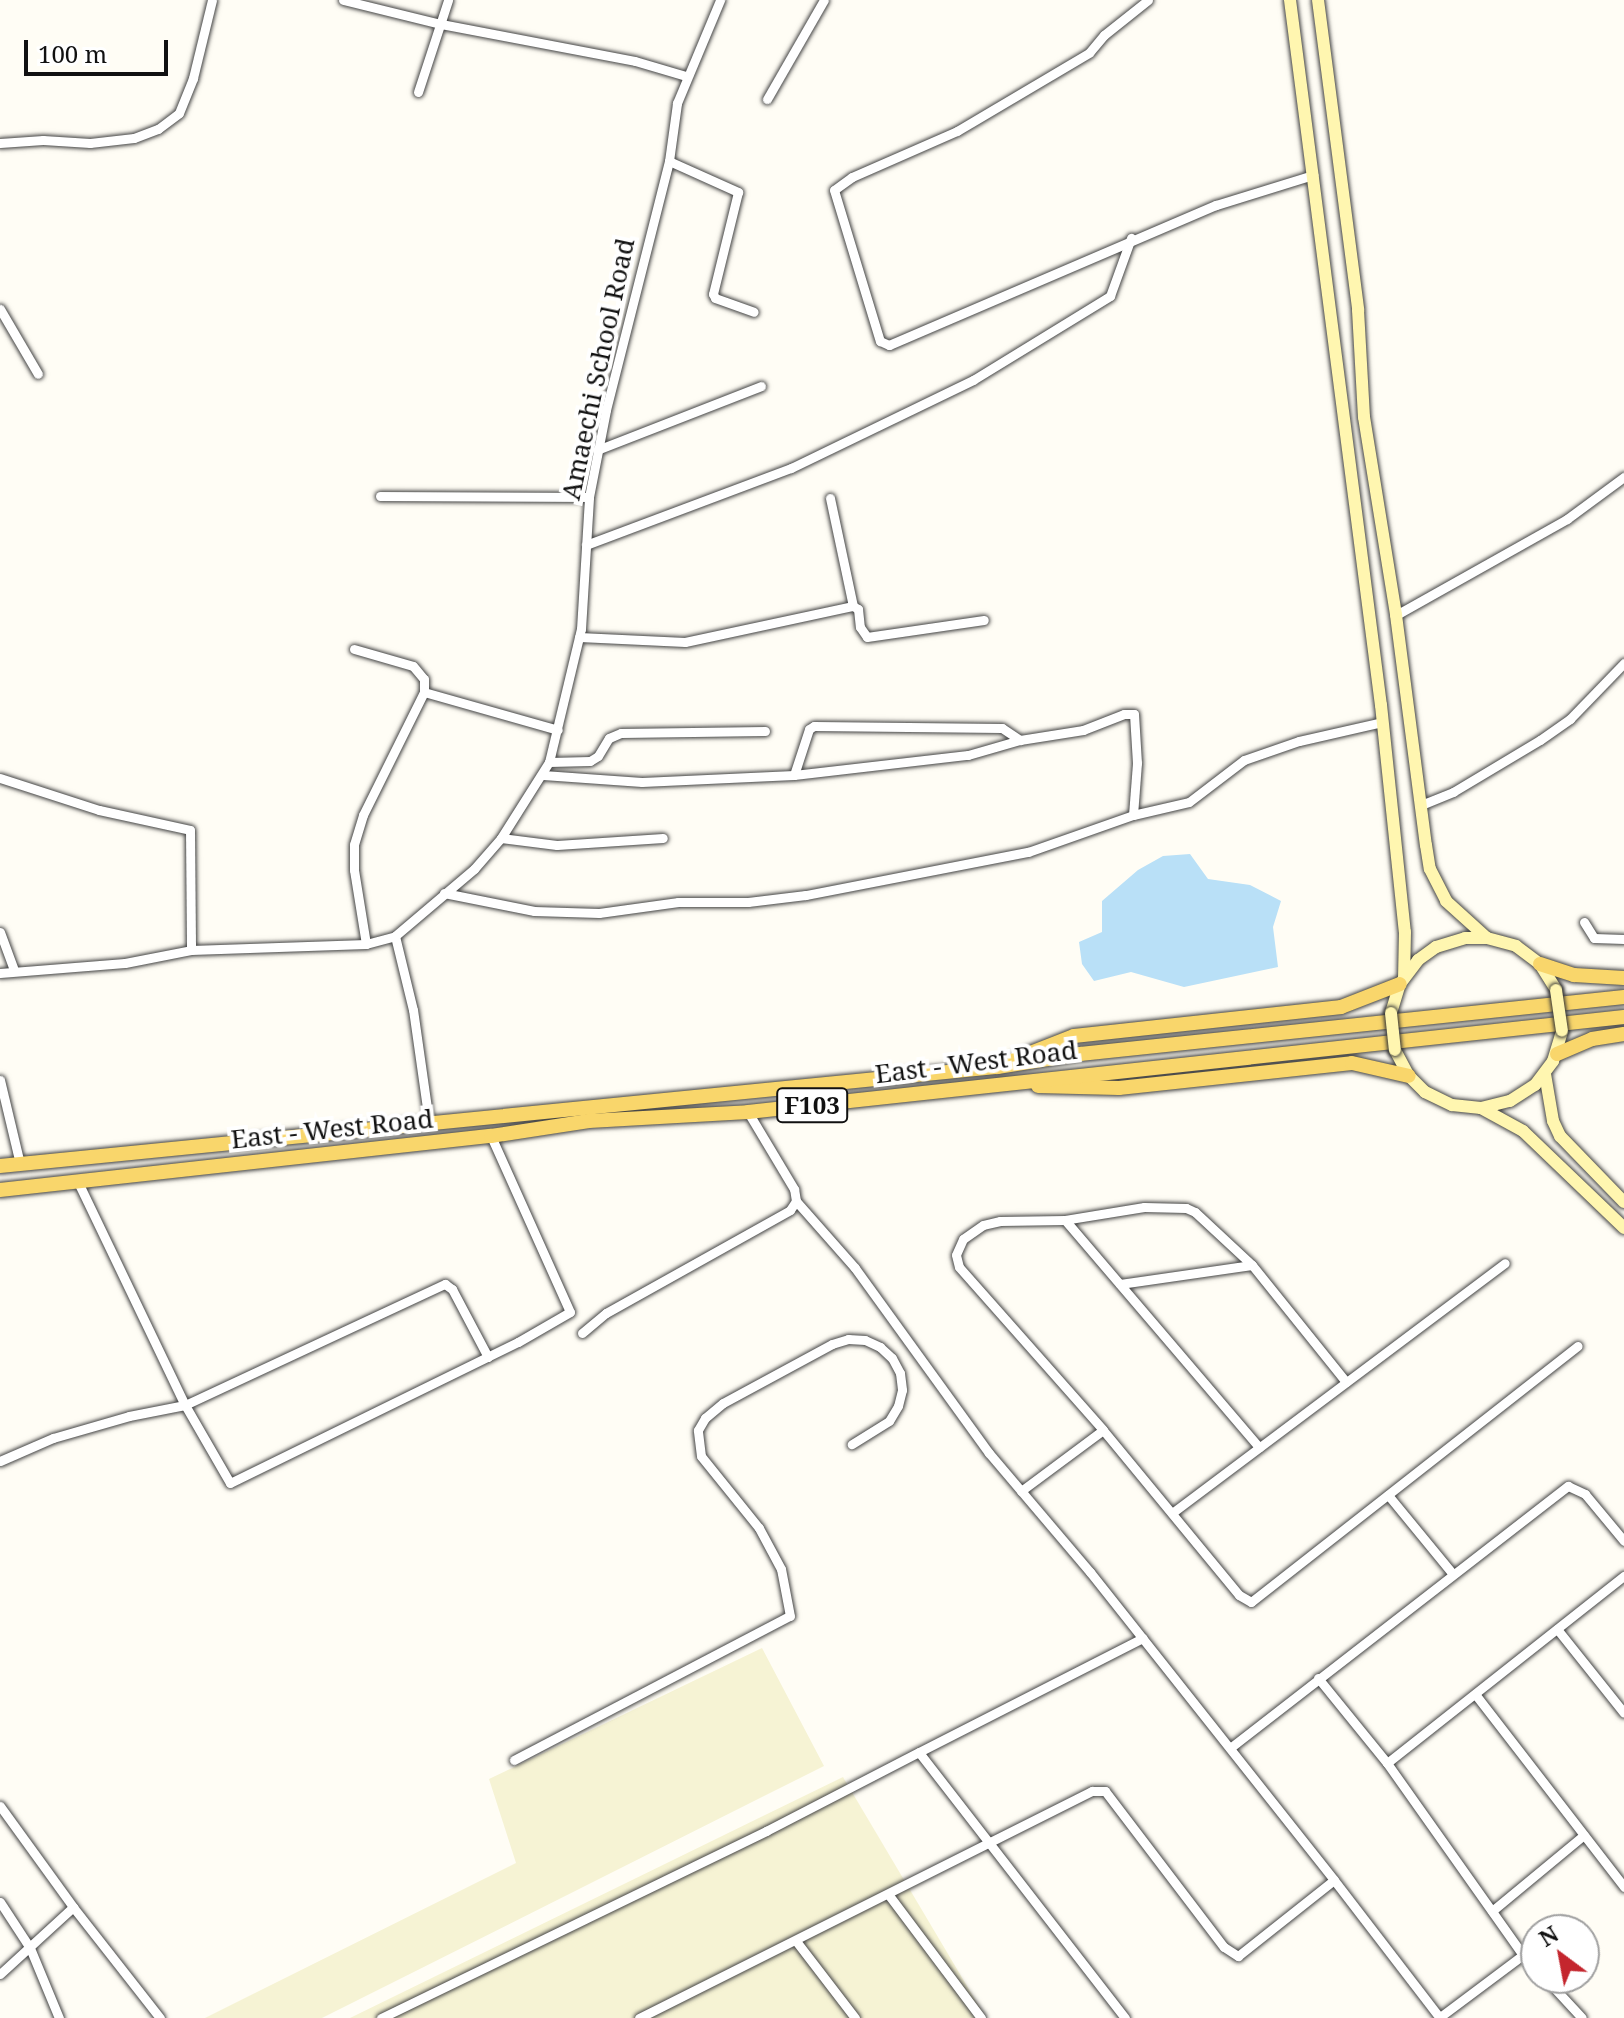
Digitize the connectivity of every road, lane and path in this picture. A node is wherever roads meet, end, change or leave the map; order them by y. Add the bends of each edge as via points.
1 (212, 0) edge
2 (343, 0) edge
3 (448, 0) edge
4 (720, 0) edge
5 (824, 0) edge
6 (1148, 0) edge
7 (1290, 0) edge
8 (1318, 0) edge
9 (441, 24) junction
10 (686, 76) junction
11 (418, 92) dead end
12 (767, 99) dead end
13 (0, 143) edge
14 (669, 161) junction
15 (1313, 175) junction
16 (1131, 238) junction
17 (0, 309) edge
18 (754, 312) dead end
19 (38, 374) dead end
20 (761, 386) dead end
21 (597, 450) junction
22 (1624, 477) edge
23 (380, 496) dead end
24 (589, 497) junction
25 (830, 498) dead end
26 (586, 545) junction
27 (853, 606) junction
28 (1396, 615) junction
29 (984, 620) dead end
30 (579, 637) junction
31 (354, 649) dead end
32 (1624, 663) edge
33 (424, 692) junction
34 (1382, 722) junction
35 (558, 730) junction
36 (765, 731) dead end
37 (1020, 740) junction
38 (549, 762) junction
39 (543, 775) junction
40 (794, 775) junction
41 (0, 778) edge
42 (1421, 805) junction
43 (1133, 815) junction
44 (501, 838) junction
45 (663, 838) dead end
46 (444, 893) junction
47 (1584, 922) dead end
48 (0, 932) edge
49 (395, 936) junction
50 (1487, 938) junction
51 (1624, 939) edge
52 (366, 944) junction
53 (191, 950) junction
54 (1540, 964) junction
55 (14, 970) junction
56 (0, 973) edge
57 (1624, 978) edge
58 (1402, 981) junction
59 (1624, 997) edge
60 (1624, 1017) edge
61 (1624, 1034) edge
62 (1557, 1054) junction
63 (998, 1067) junction
64 (1545, 1074) junction
65 (1409, 1076) junction
66 (0, 1080) edge
67 (1009, 1084) junction
68 (1481, 1108) junction
69 (748, 1112) junction
70 (429, 1122) junction
71 (491, 1136) junction
72 (20, 1164) junction
73 (0, 1166) edge
74 (78, 1182) junction
75 (0, 1190) edge
76 (796, 1201) junction
77 (1624, 1202) edge
78 (1065, 1220) junction
79 (1624, 1228) edge
80 (1505, 1263) dead end
81 (1252, 1265) junction
82 (1120, 1284) junction
83 (582, 1333) dead end
84 (1577, 1346) dead end
85 (488, 1357) junction
86 (1346, 1382) junction
87 (185, 1405) junction
88 (1103, 1430) junction
89 (852, 1444) dead end
90 (1259, 1447) junction
91 (0, 1461) edge
92 (1021, 1491) junction
93 (1388, 1495) junction
94 (1172, 1513) junction
95 (1624, 1541) edge
96 (1453, 1574) junction
97 (1624, 1576) edge
98 (1557, 1629) junction
99 (1143, 1638) junction
100 (1318, 1678) junction
101 (1475, 1694) junction
102 (1624, 1713) edge
103 (1230, 1748) junction
104 (919, 1752) junction
105 (514, 1760) dead end
106 (1387, 1763) junction
107 (0, 1806) edge
108 (1584, 1835) junction
109 (988, 1843) junction
110 (1334, 1880) junction
111 (1624, 1887) edge
112 (888, 1894) junction
113 (0, 1902) edge
114 (73, 1907) junction
115 (1492, 1911) junction
116 (796, 1941) junction
117 (30, 1948) junction
118 (1520, 1951) edge
119 (1520, 1957) edge
120 (0, 1974) edge
121 (1560, 1994) edge
122 (59, 2018) edge
123 (160, 2018) edge
124 (381, 2018) edge
125 (639, 2018) edge
126 (855, 2018) edge
127 (981, 2018) edge
128 (1125, 2018) edge
129 (1440, 2018) edge
130 (1582, 2018) edge

1 - 13 street via 179,113 158,129 90,143
2 - 9 street
3 - 9 street
4 - 10 street, Amaechi School Road
5 - 12 street
6 - 16 street via 1089,53 957,131 834,190 880,341 889,345
7 - 15 main road
8 - 28 main road via 1358,310 1364,417
9 - 10 street via 635,61
9 - 11 street
10 - 14 street, Amaechi School Road
14 - 18 street via 738,192 713,294
14 - 21 street, Amaechi School Road
15 - 16 street
15 - 34 main road
16 - 26 street via 1110,296 973,380 791,468
17 - 19 street
20 - 21 street
21 - 24 street, Amaechi School Road
22 - 28 street via 1567,519
23 - 24 street
24 - 26 street, Amaechi School Road
25 - 27 street
26 - 30 street, Amaechi School Road
27 - 29 street via 867,637
27 - 30 street via 685,642
28 - 42 main road
30 - 35 street, Amaechi School Road
31 - 33 street via 419,669
32 - 42 street via 1550,733 1453,792
33 - 35 street
33 - 52 street via 363,815 354,845
34 - 43 street via 1244,760 1189,802
34 - 58 main road via 1404,916
35 - 38 street, Amaechi School Road
36 - 38 street via 621,733 609,738 590,761
37 - 40 street via 968,755
37 - 40 street via 1002,728 820,725 809,729
37 - 43 street via 1083,730 1134,714
38 - 39 street, Amaechi School Road
39 - 40 street via 642,782
39 - 44 street, Amaechi School Road
41 - 53 street via 99,810 190,830
42 - 50 main road via 1430,869 1438,888
43 - 46 street via 1028,852 777,899 678,902 599,913 534,911
44 - 45 street via 557,845
44 - 46 street, Amaechi School Road
46 - 49 street, Amaechi School Road
47 - 51 street via 1594,938
48 - 55 street
49 - 52 street
49 - 70 street via 413,1010
50 - 54 main road via 1516,946
50 - 58 main road via 1457,939 1436,947
52 - 53 street
53 - 55 street via 125,963
54 - 57 main road via 1574,975
54 - 62 main road, bridge via 1556,990 1562,1031
55 - 56 street
58 - 63 main road via 1341,1007 1074,1036
58 - 65 main road, bridge via 1391,1013 1395,1050
59 - 63 main road, East - West Road / F103
60 - 67 main road, East - West Road / F103
61 - 62 main road via 1592,1039
62 - 64 main road
63 - 70 main road, East - West Road / F103
64 - 68 main road via 1517,1098
64 - 77 main road via 1560,1136
65 - 67 main road via 1352,1063 1119,1088
65 - 68 main road via 1438,1099
66 - 72 street
67 - 69 main road, East - West Road / F103
68 - 79 main road via 1523,1131
69 - 71 main road, East - West Road / F103 via 589,1121
69 - 76 street
70 - 72 main road, East - West Road / F103
71 - 74 main road, East - West Road / F103
71 - 85 street via 570,1312
72 - 73 main road, East - West Road / F103
74 - 75 main road, East - West Road / F103
74 - 87 street
76 - 83 street via 790,1210 606,1313
76 - 92 street via 855,1268
78 - 81 street via 1144,1207 1186,1208
78 - 82 street
78 - 88 street via 983,1225 963,1239 956,1255 959,1267
80 - 86 street
81 - 82 street
81 - 86 street
82 - 90 street
84 - 93 street
85 - 87 street via 445,1284
85 - 87 street via 230,1483
86 - 90 street
87 - 91 street via 53,1438
88 - 92 street
88 - 94 street
89 - 105 street via 889,1421 902,1390 892,1358 865,1340 832,1344 712,1411 698,1430 701,1456 759,1528 781,1569 790,1616
90 - 94 street
92 - 99 street
93 - 94 street via 1251,1602 1239,1595
93 - 96 street
95 - 96 street via 1585,1494 1568,1486
96 - 100 street
97 - 98 street
98 - 101 street
98 - 102 street
99 - 103 street
99 - 104 street
100 - 103 street
100 - 106 street
101 - 106 street
101 - 108 street
103 - 110 street
104 - 109 street
104 - 124 street
106 - 115 street
107 - 114 street
108 - 111 street
108 - 115 street
109 - 110 street via 1092,1791 1105,1791 1224,1947 1238,1956
109 - 112 street
109 - 128 street
110 - 129 street
112 - 116 street
112 - 127 street
113 - 117 street
114 - 117 street
114 - 123 street
115 - 118 street
116 - 125 street
116 - 126 street
117 - 120 street
117 - 122 street
119 - 129 street
121 - 130 street

